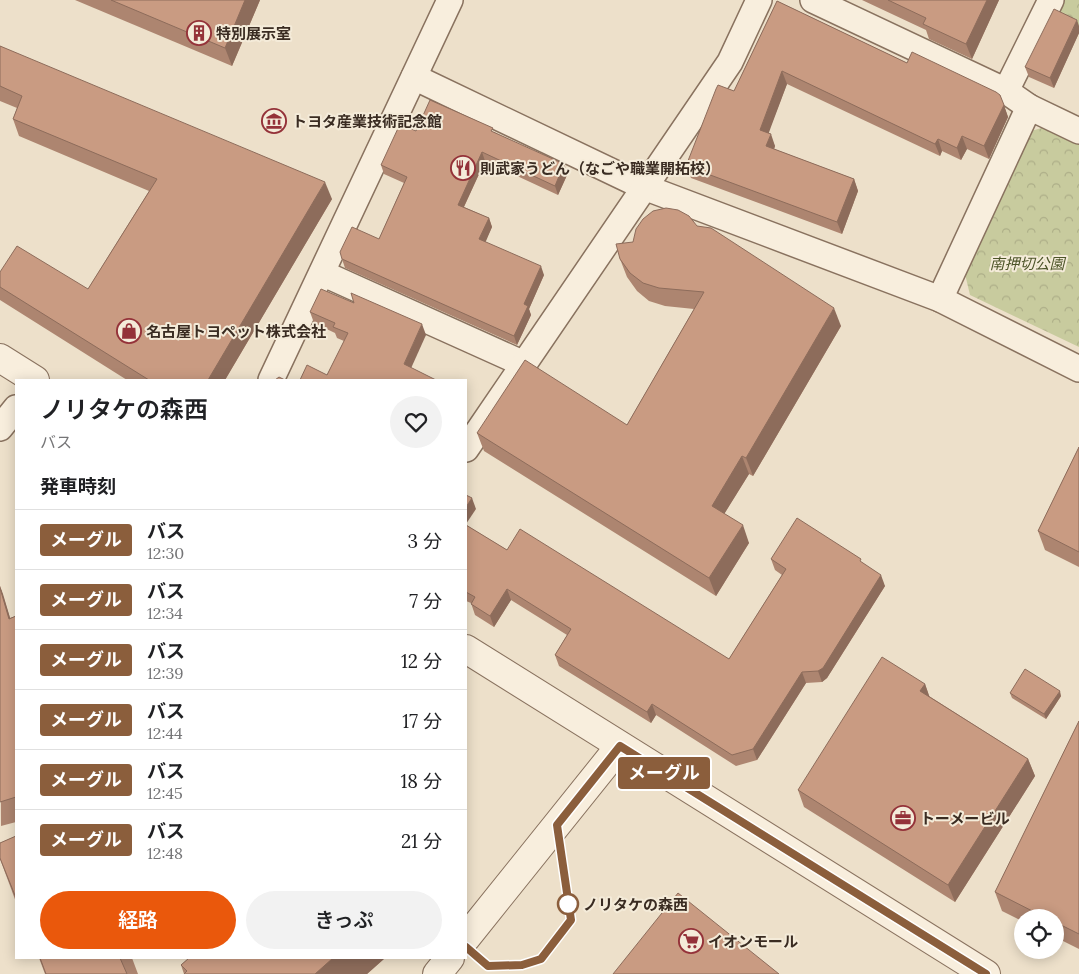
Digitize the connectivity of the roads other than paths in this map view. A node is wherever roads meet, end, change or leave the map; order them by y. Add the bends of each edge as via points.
1 (450, 0) edge
2 (759, 0) edge
3 (813, 0) edge
4 (1051, 0) edge
5 (414, 77) junction
6 (1006, 91) junction
7 (1030, 107) junction
8 (1079, 131) edge
9 (644, 187) junction
10 (322, 273) junction
11 (940, 300) junction
12 (0, 358) edge
13 (524, 364) junction
14 (1079, 369) edge
15 (33, 379) edge
16 (271, 379) edge
17 (15, 409) edge
18 (0, 428) edge
19 (467, 448) edge
20 (467, 650) edge
21 (620, 746) junction
22 (467, 937) edge
23 (449, 959) edge
24 (437, 974) edge
25 (986, 974) edge

1 - 5 street
2 - 9 street via 730,62
3 - 6 street
4 - 6 street
5 - 9 street
5 - 10 street
6 - 7 street
7 - 8 street
7 - 11 street
9 - 11 street
9 - 13 street
10 - 13 street
10 - 16 street
11 - 14 street
12 - 15 street
13 - 19 street
17 - 18 street
20 - 21 street
21 - 22 street
21 - 25 street
23 - 24 street

